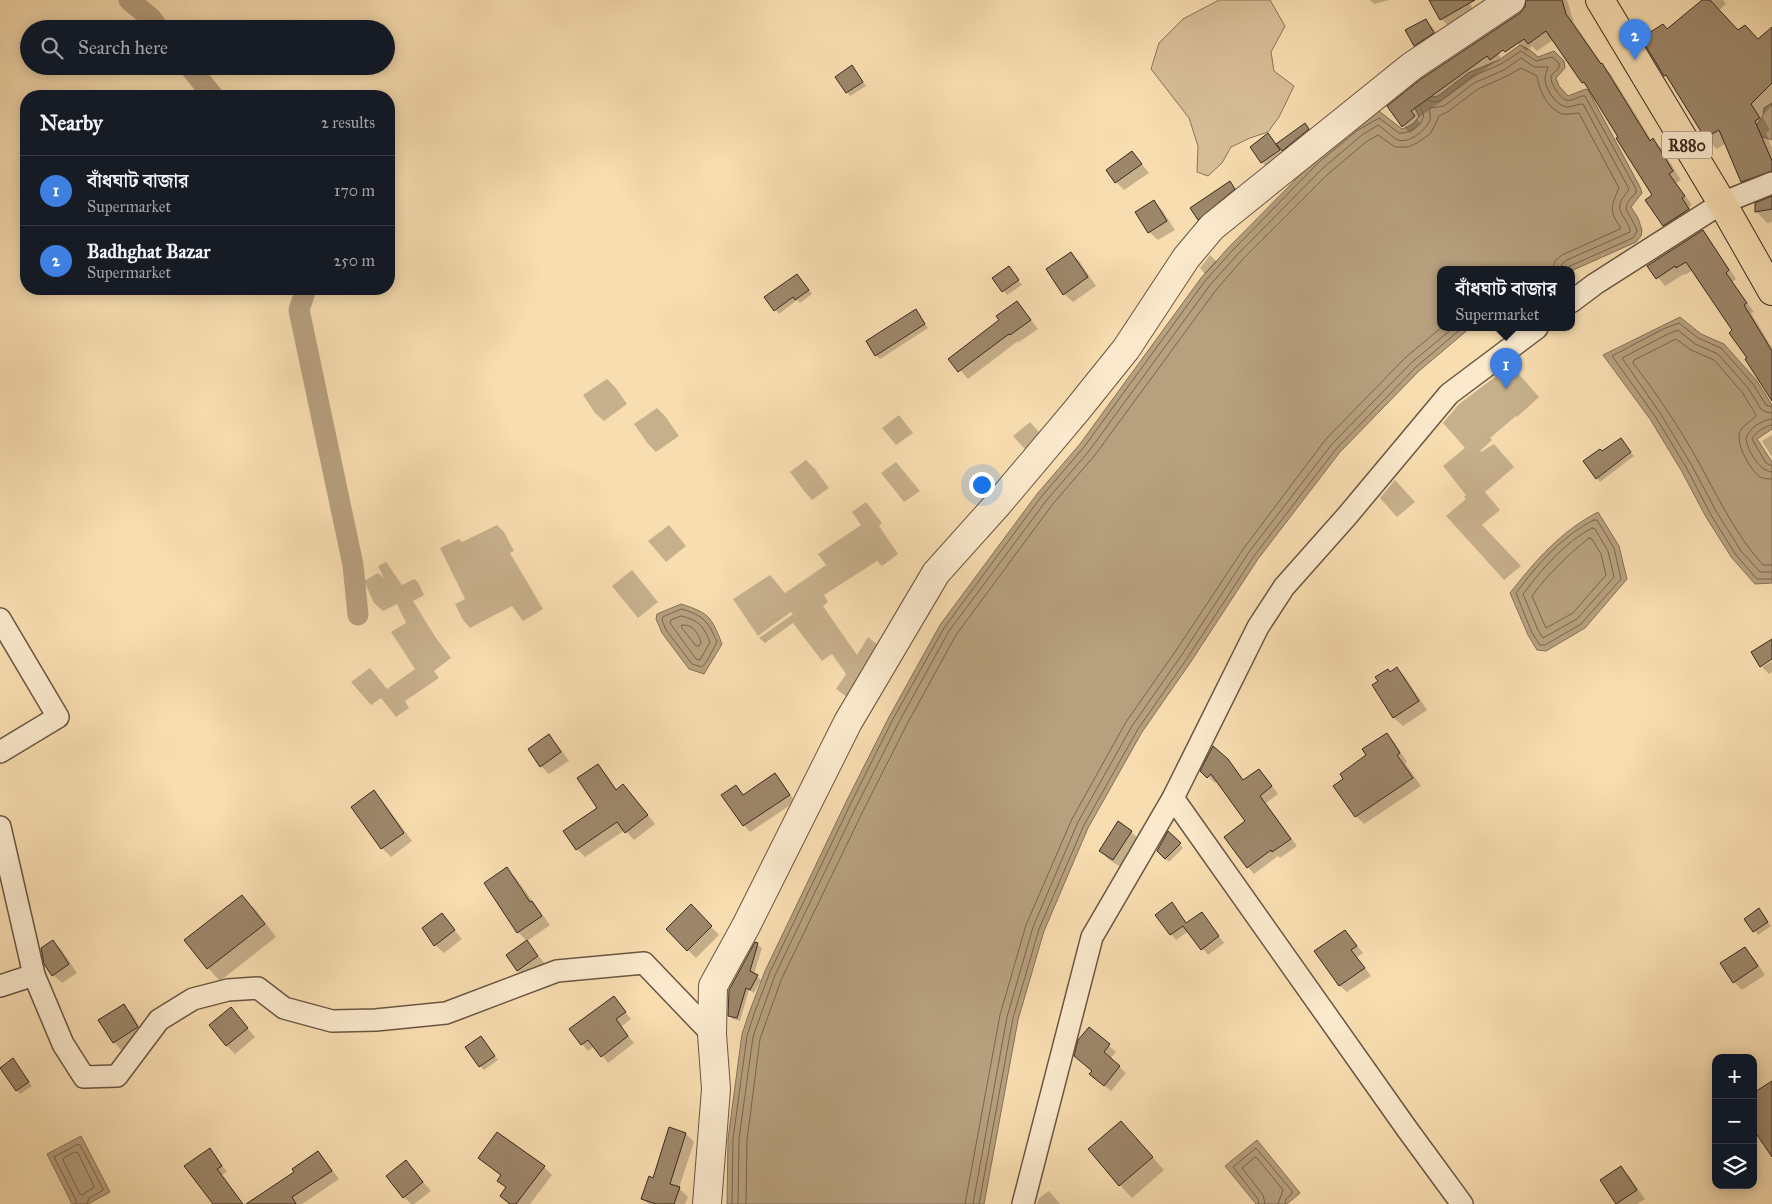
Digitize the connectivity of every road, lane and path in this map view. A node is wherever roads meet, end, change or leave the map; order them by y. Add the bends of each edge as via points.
1 (1511, 0) edge
2 (1600, 0) edge
3 (1772, 183) edge
4 (1722, 203) junction
5 (1772, 291) edge
6 (1575, 299) edge
7 (1533, 331) edge
8 (0, 619) edge
9 (0, 752) edge
10 (1173, 798) junction
11 (0, 827) edge
12 (34, 975) junction
13 (0, 986) edge
14 (712, 1034) junction
15 (707, 1204) edge
16 (1023, 1204) edge
17 (1462, 1204) edge

1 - 14 street via 1412,66 1212,227 1186,258 1126,349 1083,403 936,573 848,722 713,986
2 - 4 main road, R880
3 - 4 street
4 - 5 main road, R880
4 - 6 street
7 - 10 street via 1449,394 1284,587 1258,627
8 - 9 street via 58,717
10 - 16 street via 1092,937
10 - 17 street
11 - 12 street
12 - 13 street
12 - 14 street via 63,1044 84,1077 117,1076 159,1020 193,999 228,990 258,988 284,1008 332,1021 376,1020 446,1013 557,971 644,963
14 - 15 street via 716,1089

